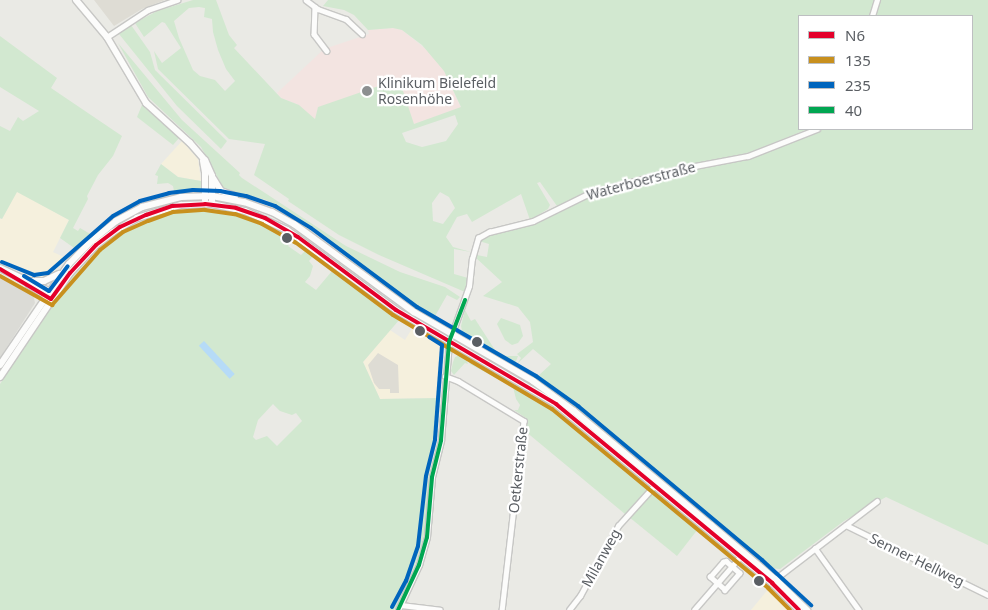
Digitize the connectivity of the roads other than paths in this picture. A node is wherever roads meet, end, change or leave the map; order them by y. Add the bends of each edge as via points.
1 (76, 0) edge
2 (177, 0) edge
3 (306, 0) edge
4 (877, 0) edge
5 (314, 7) junction
6 (872, 15) edge
7 (362, 34) dead end
8 (107, 37) junction
9 (327, 51) dead end
10 (814, 130) edge
11 (198, 151) junction
12 (212, 176) junction
13 (209, 196) junction
14 (209, 204) junction
15 (272, 212) junction
16 (69, 264) junction
17 (0, 269) edge
18 (27, 280) junction
19 (50, 295) junction
20 (451, 334) junction
21 (449, 342) junction
22 (0, 365) edge
23 (446, 376) junction
24 (0, 377) edge
25 (655, 485) junction
26 (877, 501) dead end
27 (846, 525) junction
28 (815, 548) junction
29 (740, 556) junction
30 (732, 566) junction
31 (775, 579) junction
32 (717, 584) junction
33 (988, 595) edge
34 (401, 605) junction
35 (398, 610) edge
36 (440, 610) edge
37 (502, 610) edge
38 (569, 610) edge
39 (694, 610) edge
40 (799, 610) edge
41 (807, 610) edge
42 (859, 610) edge

1 - 8 main road
2 - 8 street via 144,12
3 - 5 street
4 - 6 street
5 - 7 street via 346,19
5 - 9 street via 314,34
8 - 11 main road via 146,102
10 - 20 street, Waterboerstraße via 748,156 679,169 590,193 527,224 484,233 476,242 469,288
11 - 12 main road
11 - 13 main road
12 - 13 main road
12 - 15 main road via 221,191 258,202
13 - 14 main road
13 - 15 main road via 244,202
13 - 16 main road via 170,199 133,212 101,232
14 - 19 main road via 164,208 120,227 90,252
14 - 21 main road via 245,211 281,226 380,300
15 - 20 main road via 307,233 394,299
16 - 18 main road via 50,279
16 - 19 main road
17 - 18 main road
17 - 19 main road
18 - 19 main road
19 - 22 main road
19 - 24 main road
20 - 21 street, Waterboerstraße
20 - 31 main road via 533,381 574,411
21 - 23 street, Waterboerstraße
21 - 25 main road via 545,396
23 - 34 street, Waterboerstraße via 441,440 432,477 427,537 419,565
23 - 37 street, Oetkerstraße via 524,421
25 - 29 main road
25 - 38 street, Milanweg via 618,526
26 - 27 street
27 - 28 street
27 - 33 street, Senner Hellweg
28 - 31 street
28 - 42 street
29 - 30 street
29 - 40 main road
30 - 32 street
30 - 32 street via 723,562 710,576
30 - 32 street via 740,574 727,589
31 - 41 main road
32 - 39 street
34 - 35 street, Waterboerstraße
34 - 36 street

